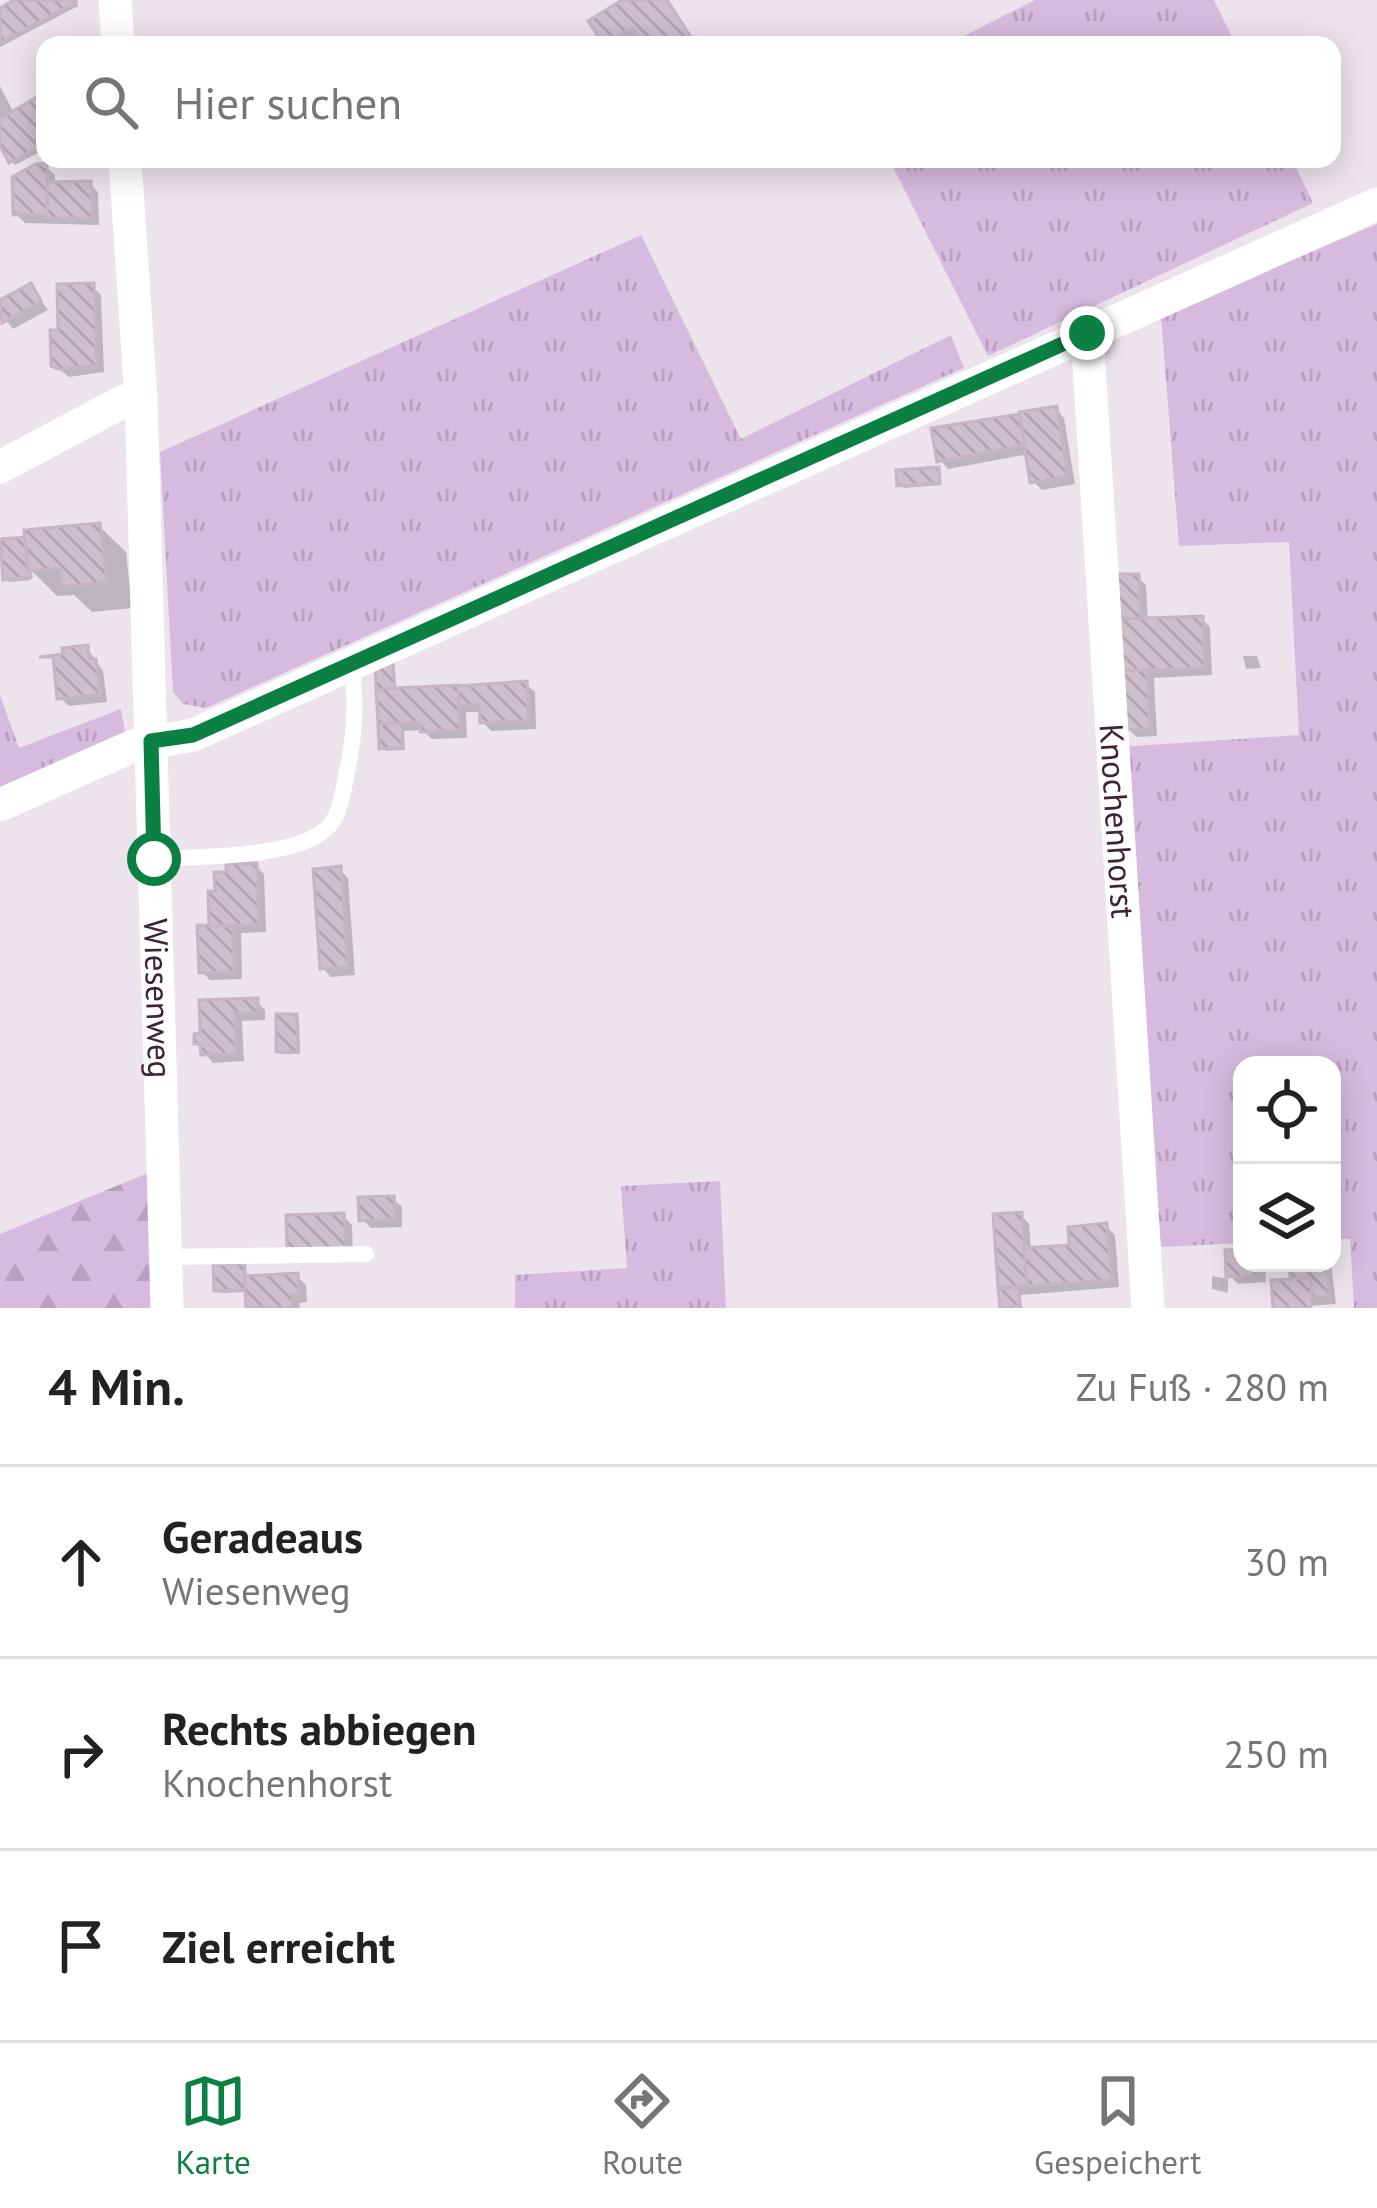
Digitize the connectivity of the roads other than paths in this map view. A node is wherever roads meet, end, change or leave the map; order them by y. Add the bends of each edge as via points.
1 (115, 0) edge
2 (117, 36) edge
3 (126, 168) edge
4 (1377, 204) edge
5 (1087, 333) junction
6 (141, 399) junction
7 (0, 467) edge
8 (351, 664) junction
9 (151, 741) junction
10 (0, 805) edge
11 (154, 859) junction
12 (366, 1254) dead end
13 (166, 1257) junction
14 (167, 1308) edge
15 (1148, 1308) edge

1 - 2 street
3 - 6 street, Wiesenweg
4 - 5 street
5 - 8 street
5 - 15 street, Knochenhorst
6 - 7 street
6 - 9 street, Wiesenweg
8 - 9 street via 193,735
8 - 11 lane via 350,754 334,819 321,834 284,848
9 - 10 street
9 - 11 street, Wiesenweg
11 - 13 street, Wiesenweg
12 - 13 lane
13 - 14 street, Wiesenweg

